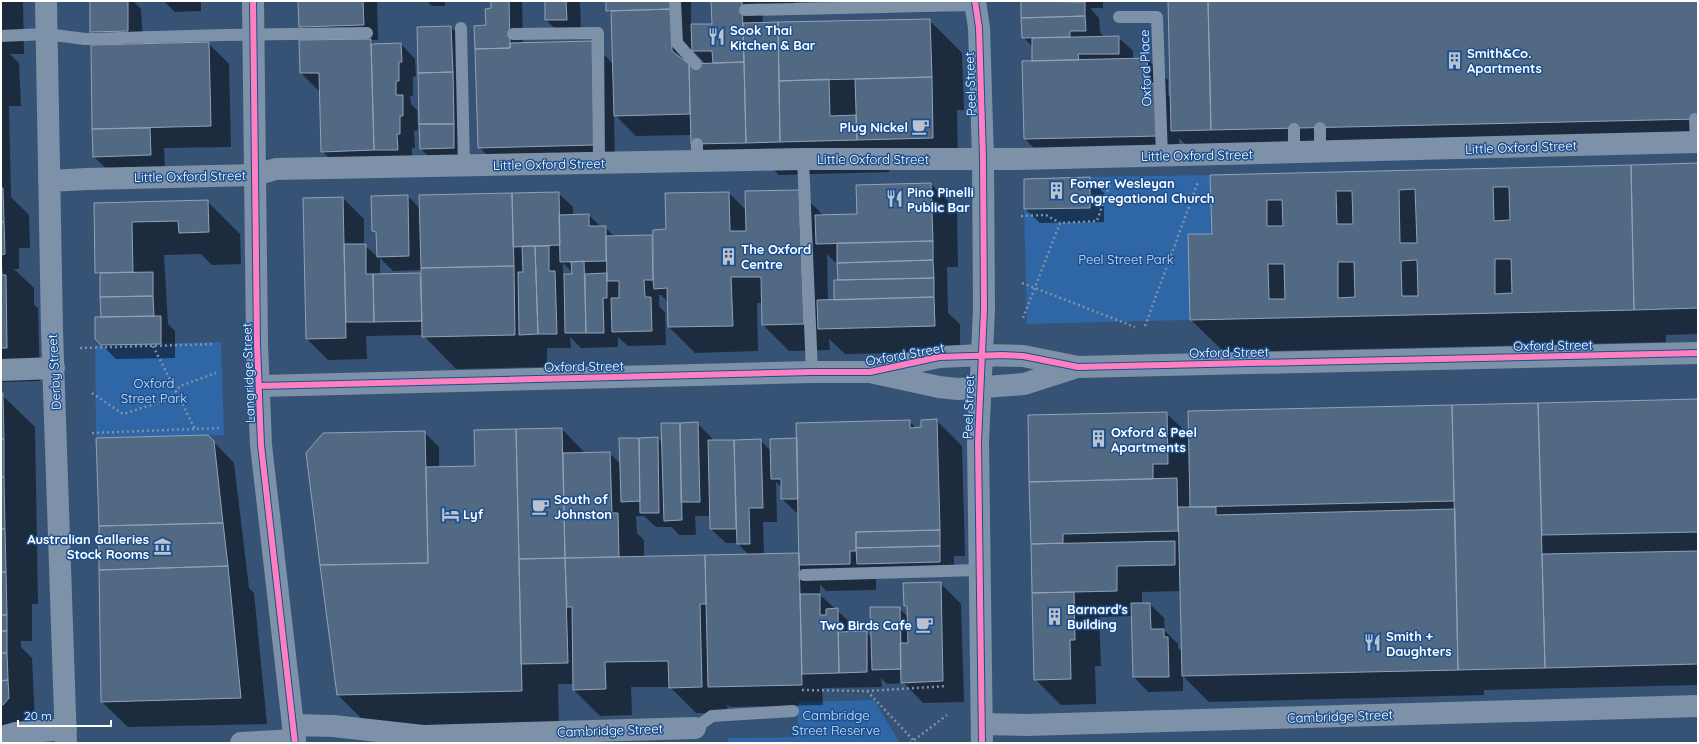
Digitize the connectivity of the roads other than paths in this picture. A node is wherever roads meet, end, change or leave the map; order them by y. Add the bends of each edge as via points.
1 (46, 1) edge
2 (253, 1) edge
3 (675, 1) edge
4 (975, 3) edge
5 (745, 10) dead end
6 (1119, 17) dead end
7 (461, 28) dead end
8 (367, 33) dead end
9 (46, 34) junction
10 (254, 34) junction
11 (513, 34) dead end
12 (1, 36) edge
13 (696, 64) dead end
14 (1695, 119) dead end
15 (1320, 128) dead end
16 (1294, 129) dead end
17 (1697, 142) edge
18 (1320, 152) junction
19 (1294, 153) junction
20 (1162, 156) junction
21 (803, 159) junction
22 (983, 159) junction
23 (599, 163) junction
24 (464, 166) junction
25 (256, 175) junction
26 (49, 181) junction
27 (1698, 353) edge
28 (982, 355) junction
29 (1078, 367) junction
30 (54, 368) junction
31 (1, 370) edge
32 (812, 372) junction
33 (870, 372) junction
34 (259, 386) junction
35 (980, 388) junction
36 (979, 570) junction
37 (804, 574) dead end
38 (1698, 706) edge
39 (794, 711) dead end
40 (694, 728) joint
41 (982, 734) edge
42 (66, 736) edge
43 (294, 736) edge
44 (424, 736) junction
45 (1, 737) edge
46 (241, 743) edge
47 (399, 743) edge

1 - 9 street, Derby Street
2 - 10 street, Langridge Street
3 - 13 lane via 677,43
4 - 5 lane
4 - 22 street, Peel Street via 979,28
6 - 20 lane, Oxford Place via 1157,17
7 - 24 lane
8 - 10 lane
9 - 10 lane via 86,39
9 - 12 lane
9 - 26 street, Derby Street
10 - 25 street, Langridge Street
11 - 23 lane via 598,33
14 - 17 lane
15 - 18 lane
16 - 19 lane
17 - 18 street, Little Oxford Street
18 - 19 street, Little Oxford Street
19 - 20 street, Little Oxford Street
20 - 22 street, Little Oxford Street
21 - 22 street, Little Oxford Street
21 - 23 street, Little Oxford Street via 697,152
21 - 32 lane
22 - 28 street, Peel Street
23 - 24 street, Little Oxford Street
24 - 25 street, Little Oxford Street via 276,169
25 - 26 street, Little Oxford Street
25 - 34 street, Langridge Street
26 - 30 street, Derby Street
27 - 29 street, Oxford Street
28 - 29 street, Oxford Street via 1023,356
28 - 33 street, Oxford Street via 939,357
28 - 35 street, Peel Street
29 - 35 street, Oxford Street via 1024,384
30 - 31 street
30 - 42 street, Derby Street
32 - 33 street, Oxford Street
32 - 34 street, Oxford Street
33 - 35 street, Oxford Street via 939,388
34 - 43 street, Langridge Street via 261,445
35 - 36 street, Peel Street
36 - 37 lane
36 - 41 street, Peel Street
38 - 41 street, Cambridge Street via 1026,725
39 - 40 lane, Cambridge Street via 712,716
40 - 44 street, Cambridge Street
42 - 45 street via 16,733
43 - 44 street, Cambridge Street via 333,726
43 - 46 street, Cambridge Street
44 - 47 street, Cambridge Street

